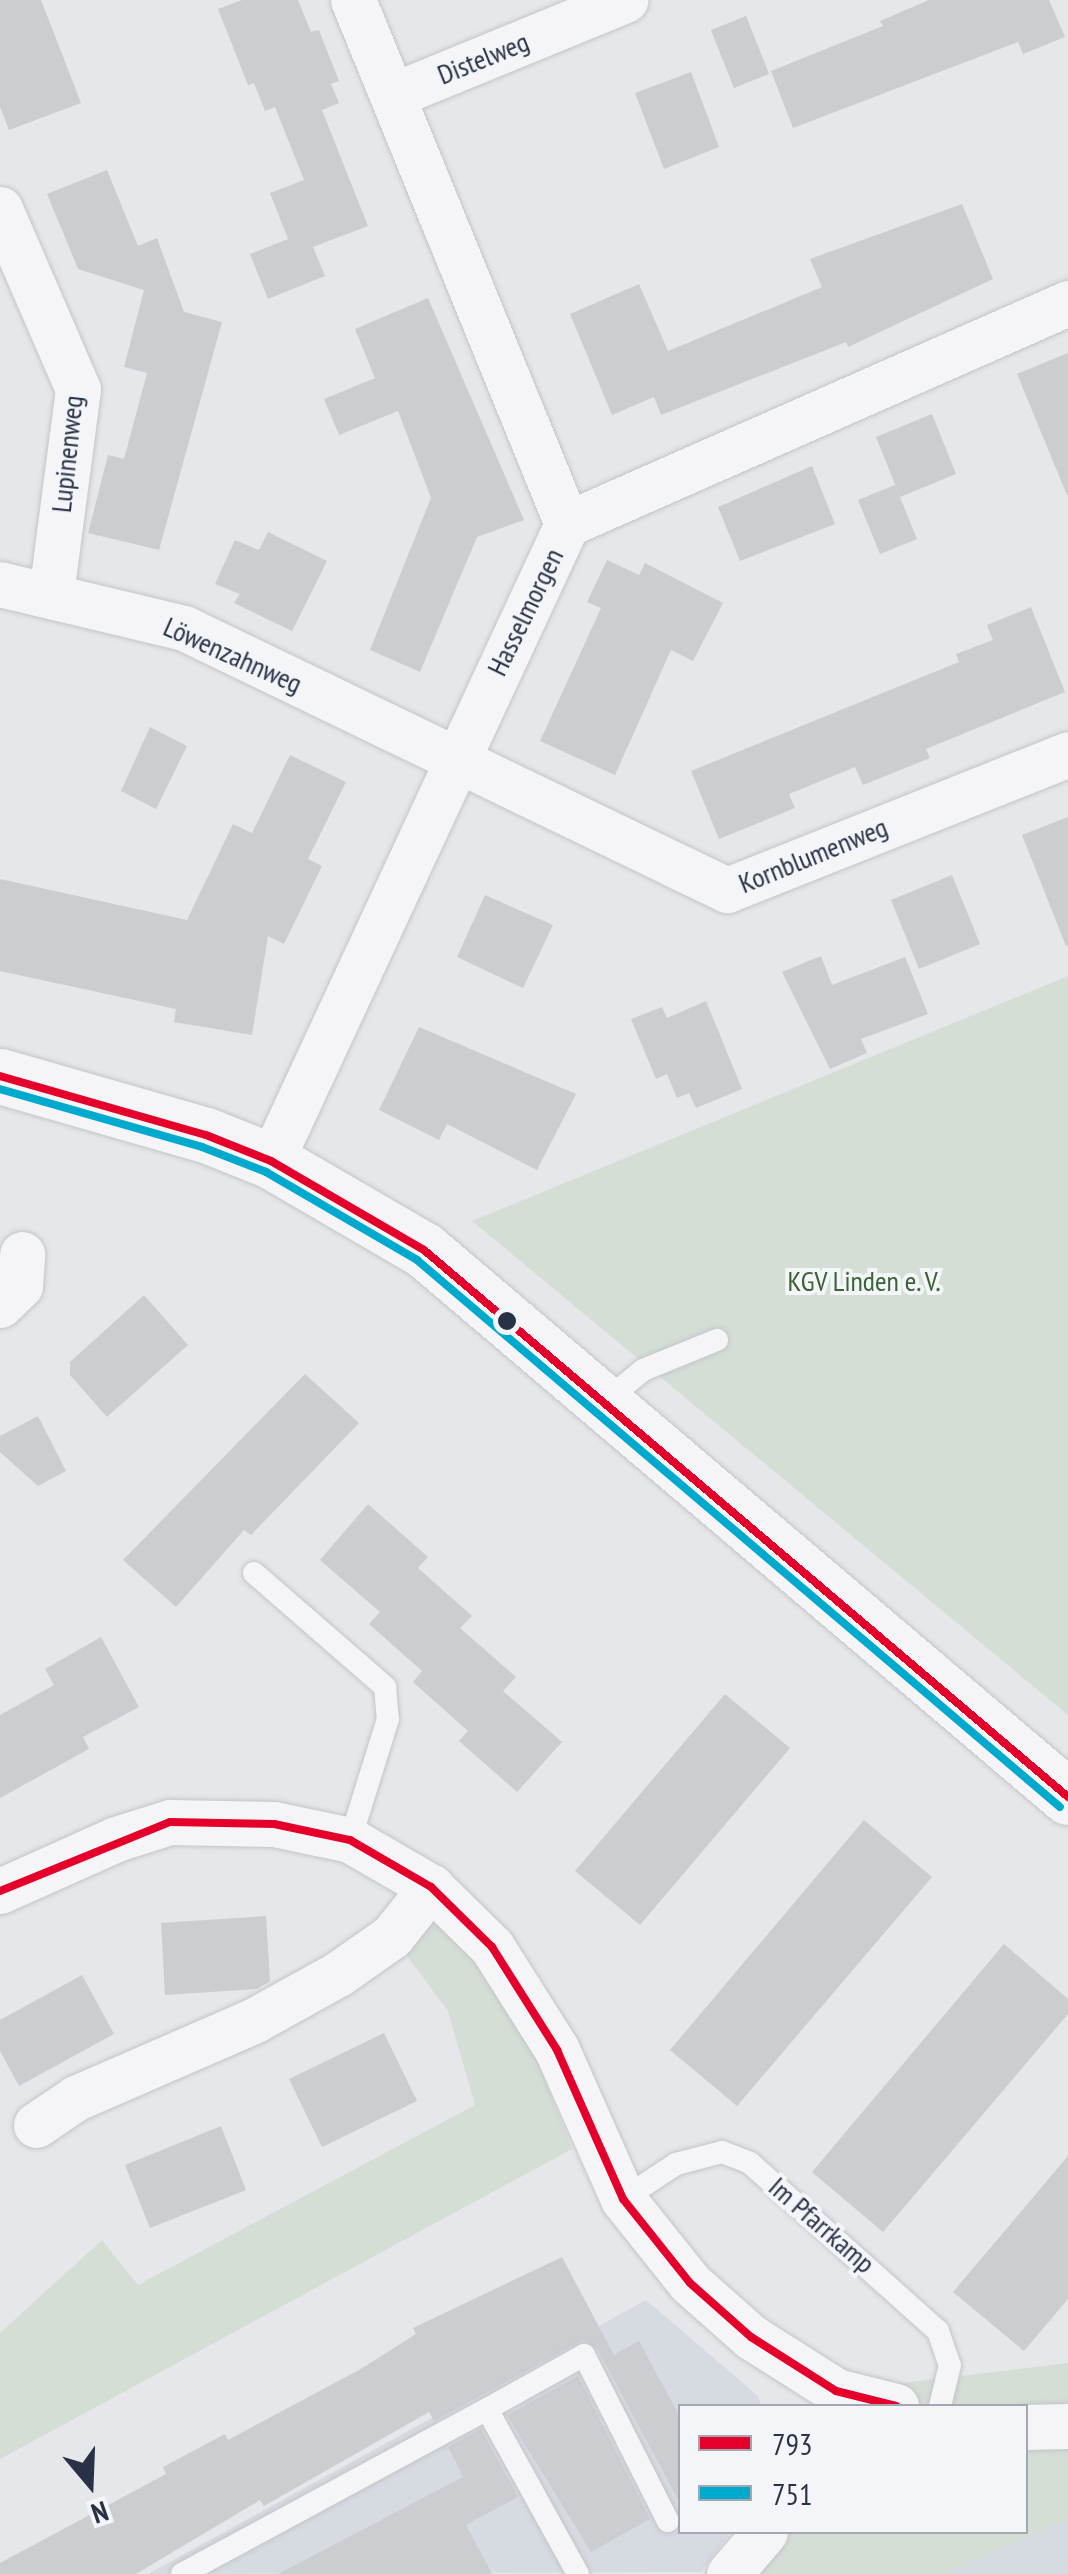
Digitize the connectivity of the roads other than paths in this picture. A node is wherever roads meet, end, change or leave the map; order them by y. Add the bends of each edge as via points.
1 (353, 0) edge
2 (625, 0) edge
3 (396, 94) junction
4 (0, 209) edge
5 (1068, 302) edge
6 (568, 524) junction
7 (0, 584) edge
8 (51, 595) junction
9 (1068, 754) edge
10 (454, 758) junction
11 (0, 1076) edge
12 (271, 1161) junction
13 (22, 1254) dead end
14 (0, 1306) edge
15 (716, 1340) dead end
16 (602, 1404) junction
17 (254, 1573) dead end
18 (1068, 1797) edge
19 (350, 1840) junction
20 (432, 1887) junction
21 (0, 1891) edge
22 (36, 2125) dead end
23 (623, 2199) junction
24 (832, 2399) edge
25 (878, 2404) edge
26 (940, 2404) edge
27 (487, 2408) junction
28 (1068, 2426) edge
29 (1028, 2427) edge
30 (668, 2521) dead end
31 (763, 2534) edge
32 (182, 2574) edge
33 (578, 2574) edge
34 (729, 2574) edge

1 - 3 street, Hasselmorgen
2 - 3 street, Distelweg
3 - 6 street, Hasselmorgen
4 - 8 street, Lupinenweg via 78,389
5 - 6 street
6 - 10 street, Hasselmorgen
7 - 8 street, Löwenzahnweg
8 - 10 street, Löwenzahnweg via 184,628
9 - 10 street, Kornblumenweg via 727,890
10 - 12 street, Hasselmorgen
11 - 12 street via 191,1130
12 - 16 street via 424,1250
13 - 14 street via 20,1286
15 - 16 lane via 643,1370
16 - 18 street
17 - 19 lane via 384,1687 388,1719
19 - 20 street
19 - 21 street via 274,1824 170,1822
20 - 22 street via 392,1936 338,1974 255,2020 76,2098
20 - 23 street via 524,1990
23 - 24 street via 690,2283
23 - 26 lane, Im Pfarrkamp via 676,2164 722,2152 750,2163 938,2330 950,2365
24 - 25 street
27 - 30 lane via 584,2355
27 - 32 lane
27 - 33 lane
28 - 29 street
31 - 34 street

